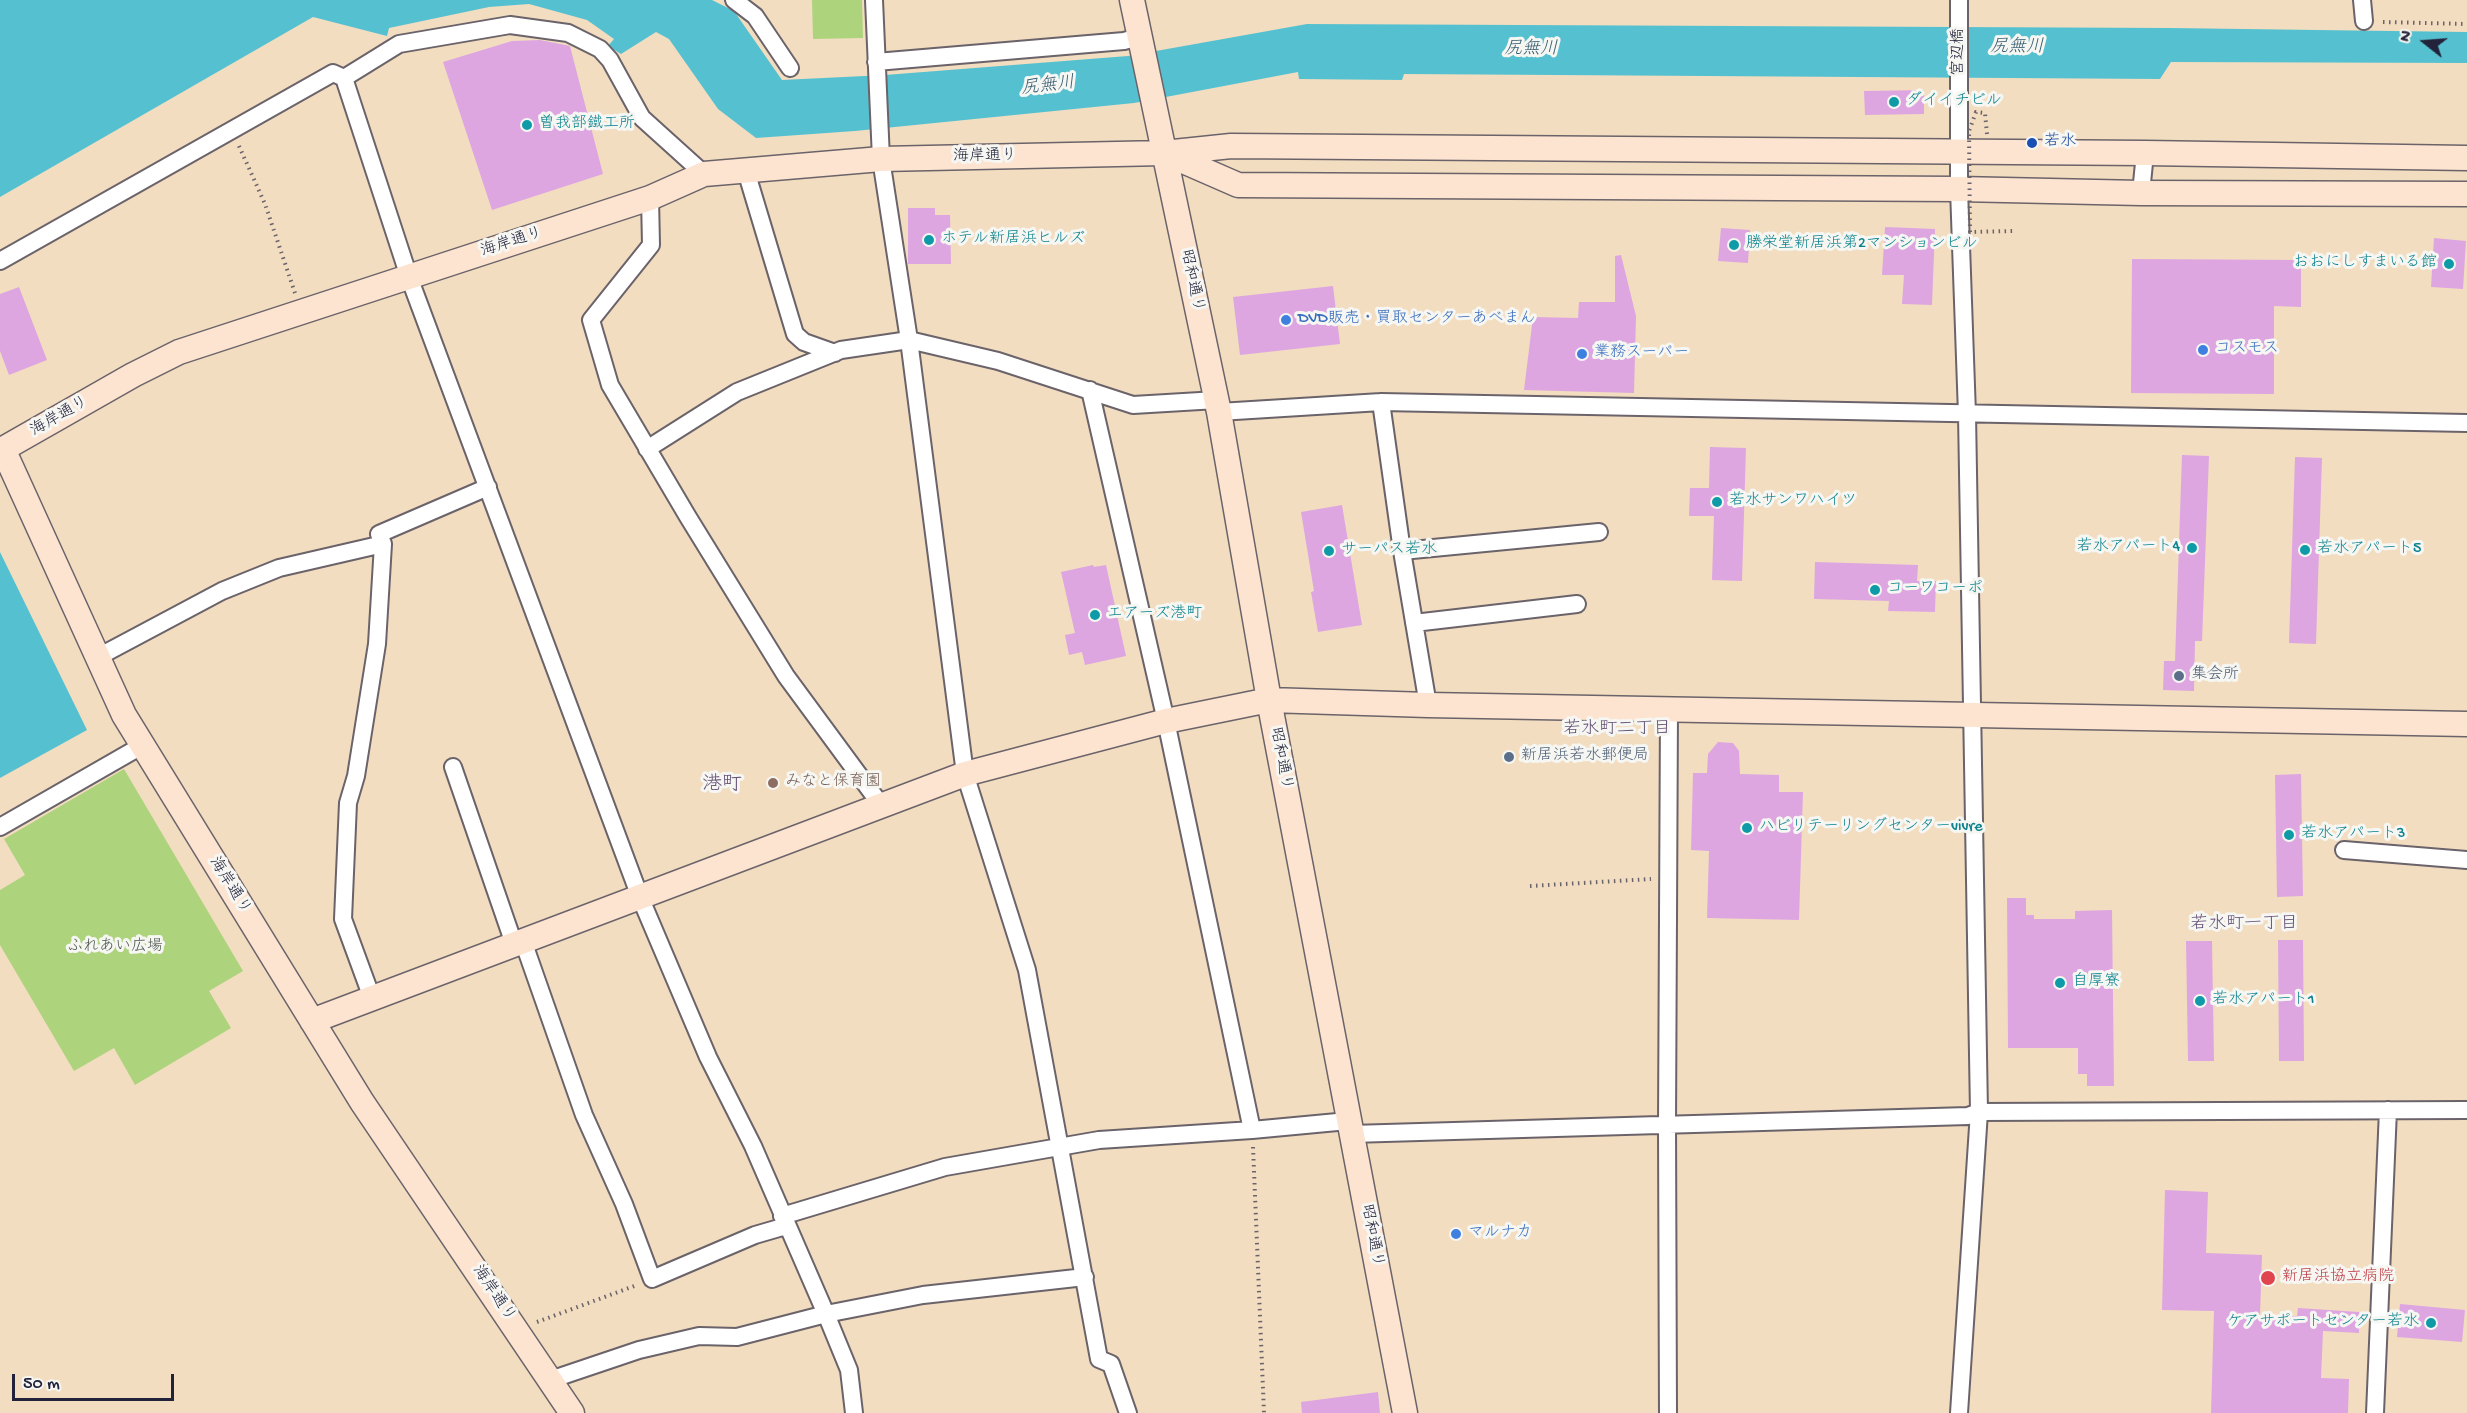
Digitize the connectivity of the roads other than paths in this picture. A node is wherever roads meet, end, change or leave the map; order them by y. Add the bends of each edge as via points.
1 (734, 0) edge
2 (874, 0) edge
3 (1132, 0) edge
4 (1959, 0) edge
5 (2362, 0) edge
6 (2364, 21) road end
7 (1140, 44) junction
8 (877, 67) junction
9 (790, 68) dead end
10 (344, 78) junction
11 (1959, 152) junction
12 (1164, 153) junction
13 (2145, 153) junction
14 (2467, 158) edge
15 (881, 159) junction
16 (746, 171) junction
17 (704, 174) junction
18 (1959, 189) junction
19 (2141, 193) junction
20 (2467, 194) edge
21 (650, 198) junction
22 (0, 261) edge
23 (409, 277) junction
24 (909, 340) junction
25 (834, 353) junction
26 (1090, 390) junction
27 (1381, 402) junction
28 (1218, 406) junction
29 (1967, 414) junction
30 (2467, 423) edge
31 (1, 447) edge
32 (647, 449) junction
33 (488, 487) junction
34 (1599, 532) dead end
35 (383, 544) junction
36 (1401, 551) junction
37 (1577, 604) dead end
38 (1414, 623) junction
39 (98, 657) junction
40 (1269, 700) junction
41 (1428, 705) junction
42 (1670, 709) junction
43 (1971, 715) junction
44 (1166, 721) junction
45 (2467, 724) edge
46 (142, 745) junction
47 (453, 766) dead end
48 (965, 774) junction
49 (881, 806) junction
50 (0, 827) edge
51 (2344, 850) dead end
52 (2467, 860) edge
53 (640, 897) junction
54 (519, 943) junction
55 (372, 998) junction
56 (312, 1021) junction
57 (2388, 1110) junction
58 (2467, 1110) edge
59 (1979, 1112) junction
60 (1666, 1124) junction
61 (1349, 1127) junction
62 (1252, 1130) junction
63 (1060, 1146) junction
64 (784, 1221) junction
65 (1085, 1277) junction
66 (826, 1314) junction
67 (550, 1380) junction
68 (572, 1413) edge
69 (854, 1413) edge
70 (1128, 1413) edge
71 (1405, 1413) edge
72 (1668, 1413) edge
73 (1959, 1413) edge
74 (2375, 1413) edge

1 - 9 street via 755,16
2 - 8 street
3 - 7 street, 昭和通り
4 - 11 street, 宮辺橋
5 - 6 street
7 - 8 street via 1124,41
7 - 12 street, 昭和通り
8 - 15 street
10 - 17 street via 399,44 510,25 568,33 605,54 642,118
10 - 22 street via 333,73
10 - 23 street
11 - 12 street, 海岸通り via 1231,146
11 - 13 street, 海岸通り
11 - 18 street, 宮辺橋
12 - 15 street, 海岸通り
12 - 18 street via 1238,185
12 - 28 street, 昭和通り
13 - 14 street, 海岸通り
13 - 19 street
15 - 16 street, 海岸通り
15 - 24 street
16 - 17 street, 海岸通り
16 - 25 street via 795,334 804,342
17 - 21 street, 海岸通り
18 - 19 street
18 - 29 street, 宮辺橋
19 - 20 street
21 - 23 street, 海岸通り
21 - 32 street via 651,245 591,320 610,386
23 - 31 street, 海岸通り via 179,352
23 - 33 street
24 - 25 street
24 - 26 street via 998,361
24 - 48 street
25 - 32 street via 737,392
26 - 28 street via 1133,405
26 - 44 street
27 - 28 street
27 - 29 street
27 - 36 street
28 - 40 street, 昭和通り
29 - 30 street
29 - 43 street, 宮辺橋
31 - 39 street, 海岸通り
32 - 49 street via 786,676
33 - 35 street via 379,534
33 - 53 street
34 - 36 street
35 - 39 street via 279,568 222,591
35 - 55 street via 377,644 356,776 348,803 343,919
36 - 38 street
37 - 38 street
38 - 41 street
39 - 46 street, 海岸通り
40 - 41 street
40 - 44 street
40 - 61 street, 昭和通り
41 - 42 street
42 - 43 street
42 - 60 street
43 - 45 street
43 - 59 street, 宮辺橋
44 - 48 street
44 - 62 street
46 - 50 street
46 - 56 street, 海岸通り
47 - 54 street
48 - 49 street
48 - 63 street via 1027,970
49 - 53 street
51 - 52 street
53 - 54 street
53 - 64 street
54 - 55 street
54 - 64 street via 652,1279
55 - 56 street
56 - 67 street, 海岸通り via 362,1102
57 - 58 street
57 - 59 street
57 - 74 street
59 - 60 street via 1956,1116
59 - 73 street, 宮辺橋
60 - 61 street
60 - 72 street
61 - 62 street
61 - 71 street, 昭和通り
62 - 63 street
63 - 64 street via 945,1167
63 - 65 street
64 - 66 street
65 - 66 street via 923,1295
65 - 70 street via 1099,1359 1111,1364
66 - 67 street via 737,1337 699,1336 639,1350
66 - 69 street via 849,1370
67 - 68 street, 海岸通り

